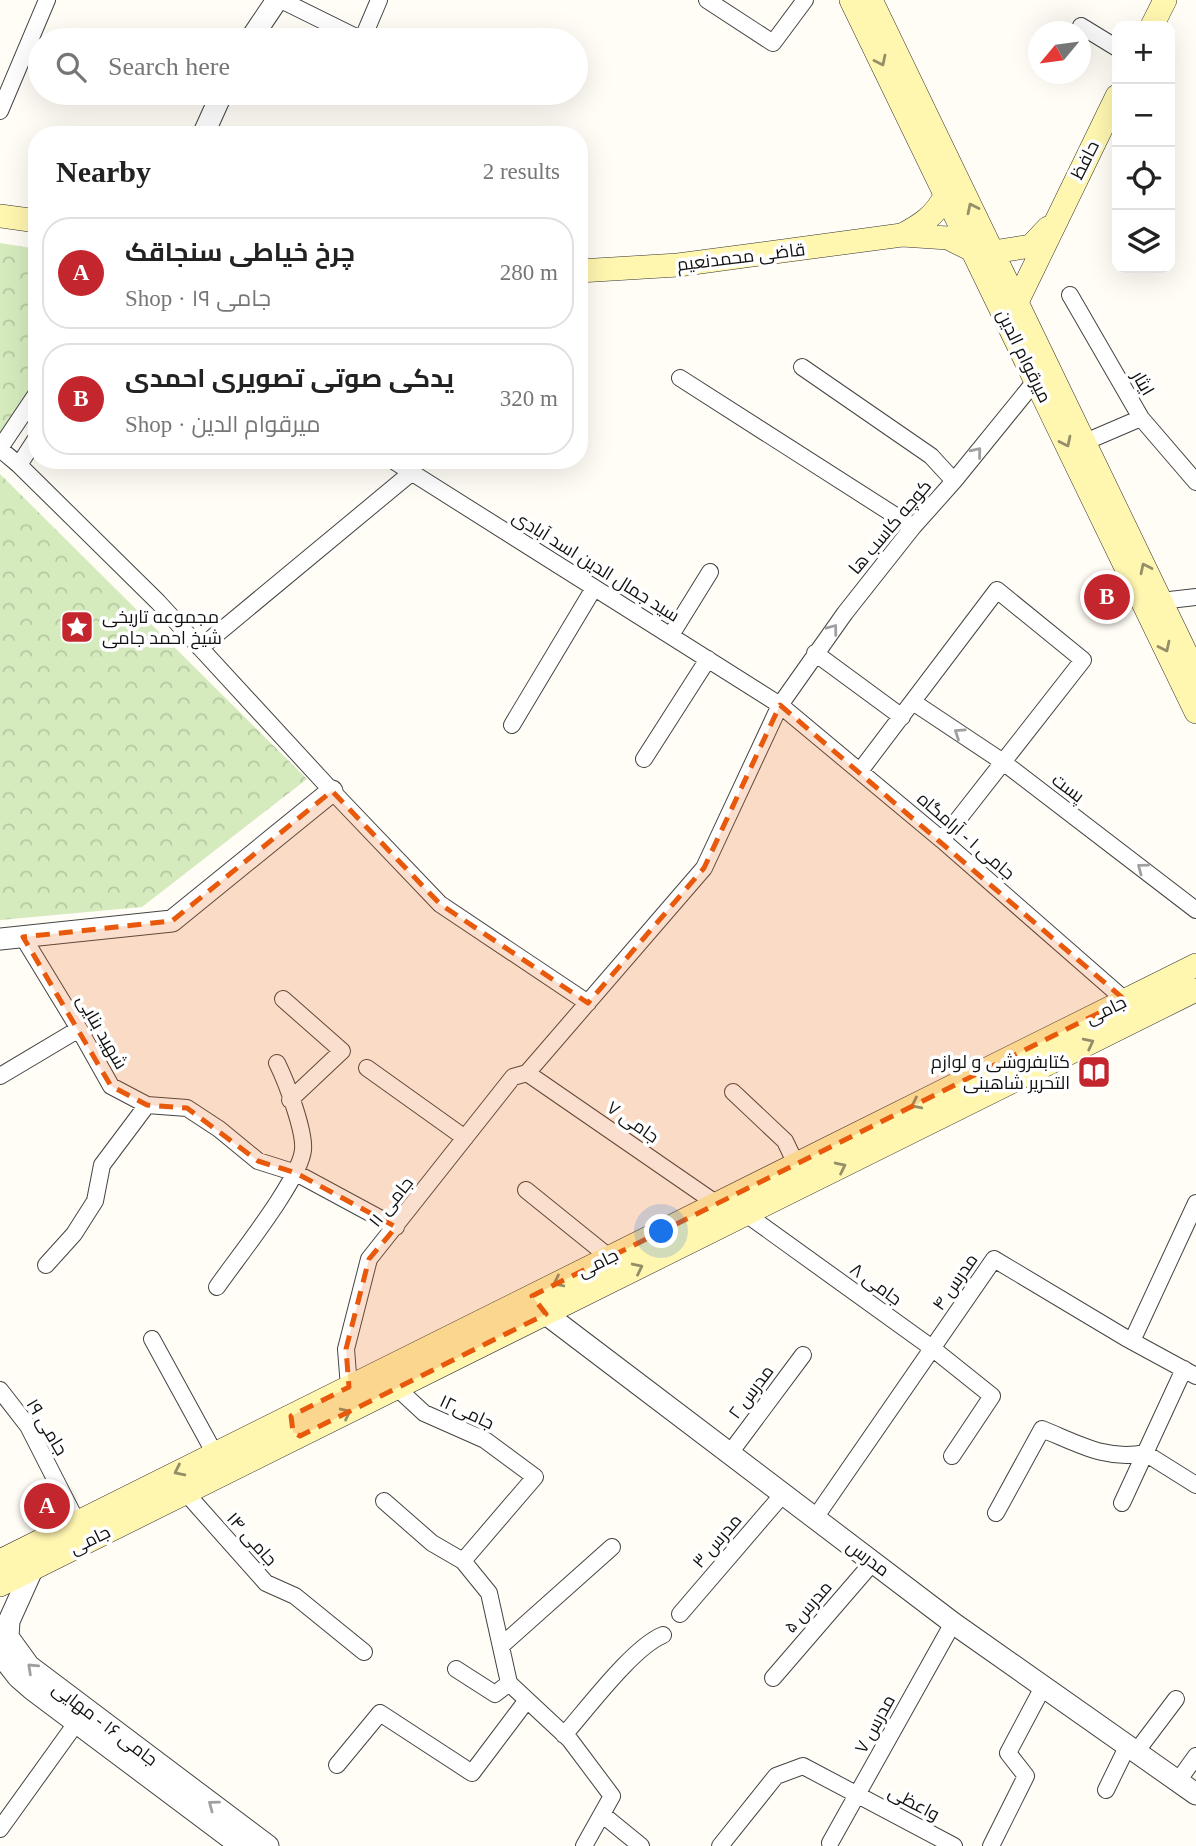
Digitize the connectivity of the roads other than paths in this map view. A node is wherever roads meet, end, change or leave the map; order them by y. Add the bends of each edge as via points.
1 (47, 0) edge
2 (277, 0) edge
3 (379, 0) edge
4 (707, 0) edge
5 (804, 0) edge
6 (851, 0) edge
7 (871, 0) edge
8 (1165, 0) edge
9 (1154, 21) edge
10 (35, 28) edge
11 (258, 28) edge
12 (336, 28) edge
13 (367, 28) edge
14 (1091, 32) edge
15 (28, 45) edge
16 (1112, 45) edge
17 (217, 105) edge
18 (1112, 106) edge
19 (0, 111) edge
20 (207, 126) edge
21 (940, 180) junction
22 (0, 216) edge
23 (28, 221) edge
24 (1053, 224) junction
25 (902, 235) junction
26 (983, 251) junction
27 (588, 270) edge
28 (1070, 295) dead end
29 (1017, 302) junction
30 (802, 367) dead end
31 (680, 378) dead end
32 (1036, 380) junction
33 (28, 407) edge
34 (1141, 418) junction
35 (1084, 442) junction
36 (0, 449) edge
37 (28, 451) edge
38 (19, 465) junction
39 (405, 469) edge
40 (411, 473) junction
41 (954, 481) junction
42 (1196, 482) edge
43 (1096, 485) junction
44 (1115, 524) junction
45 (913, 527) junction
46 (710, 572) dead end
47 (594, 588) junction
48 (1196, 597) edge
49 (1161, 601) junction
50 (671, 635) junction
51 (200, 648) junction
52 (815, 653) junction
53 (708, 659) junction
54 (1196, 674) edge
55 (913, 702) junction
56 (780, 705) junction
57 (1196, 712) edge
58 (902, 717) junction
59 (512, 725) dead end
60 (644, 760) dead end
61 (1003, 762) junction
62 (860, 771) junction
63 (332, 791) junction
64 (942, 840) junction
65 (1196, 910) edge
66 (23, 937) junction
67 (0, 939) edge
68 (1196, 965) edge
69 (1196, 990) edge
70 (283, 999) dead end
71 (1125, 1000) junction
72 (587, 1003) junction
73 (79, 1029) junction
74 (277, 1063) dead end
75 (367, 1068) dead end
76 (527, 1073) junction
77 (0, 1076) edge
78 (733, 1092) dead end
79 (290, 1100) junction
80 (147, 1105) junction
81 (465, 1138) junction
82 (796, 1164) junction
83 (296, 1173) junction
84 (526, 1190) dead end
85 (717, 1204) junction
86 (1194, 1213) edge
87 (746, 1214) junction
88 (396, 1227) junction
89 (608, 1257) junction
90 (46, 1265) dead end
91 (217, 1287) dead end
92 (539, 1305) junction
93 (152, 1339) dead end
94 (1132, 1341) junction
95 (932, 1349) junction
96 (803, 1354) dead end
97 (1190, 1372) edge
98 (349, 1387) junction
99 (397, 1388) junction
100 (0, 1390) edge
101 (296, 1426) junction
102 (257, 1445) junction
103 (730, 1453) junction
104 (1145, 1453) junction
105 (215, 1454) junction
106 (952, 1456) dead end
107 (1196, 1485) edge
108 (186, 1493) junction
109 (783, 1494) junction
110 (384, 1501) dead end
111 (1122, 1503) dead end
112 (996, 1513) dead end
113 (815, 1518) junction
114 (77, 1522) junction
115 (612, 1547) dead end
116 (0, 1560) edge
117 (463, 1561) junction
118 (873, 1562) junction
119 (32, 1570) junction
120 (0, 1586) edge
121 (680, 1614) dead end
122 (953, 1623) junction
123 (663, 1636) dead end
124 (501, 1646) junction
125 (365, 1651) dead end
126 (0, 1654) edge
127 (456, 1669) dead end
128 (773, 1678) dead end
129 (509, 1683) junction
130 (1044, 1687) junction
131 (1176, 1699) dead end
132 (527, 1700) junction
133 (81, 1716) junction
134 (564, 1735) junction
135 (1132, 1749) junction
136 (1196, 1756) edge
137 (337, 1765) dead end
138 (1178, 1781) junction
139 (1106, 1790) dead end
140 (1196, 1794) edge
141 (857, 1795) junction
142 (603, 1815) junction
143 (0, 1829) edge
144 (830, 1843) dead end
145 (241, 1846) edge
146 (268, 1846) edge
147 (584, 1846) edge
148 (641, 1846) edge
149 (720, 1846) edge
150 (954, 1846) edge
151 (991, 1846) edge

1 - 10 street
2 - 11 street
2 - 12 street
3 - 13 street
4 - 5 street via 773,43
6 -> 21 main road, میرقوام الدین
26 -> 7 main road, میرقوام الدین
8 - 9 main road
14 - 16 street
15 - 19 street
17 - 20 street
18 - 24 main road, حافظ
21 - 25 main road, قاضی محمدنعیم via 944,197 938,210
21 - 26 main road, میرقوام الدین
22 - 23 main road
24 - 26 main road via 1031,246
24 - 29 main road, حافظ
25 - 26 main road, قاضی محمدنعیم via 948,238
25 - 27 main road, قاضی محمدنعیم via 678,265
26 - 29 main road, میرقوام الدین
26 - 32 main road, میرقوام الدین
28 - 34 street, ایثار
29 - 35 main road, میرقوام الدین
30 - 41 street via 930,456
31 - 45 street
41 -> 32 street, کوچه کاسب ها
32 -> 43 main road, میرقوام الدین
33 - 36 street
34 - 35 street
34 - 42 street, ایثار
35 - 43 main road, میرقوام الدین
36 - 38 street
37 - 38 street
38 - 51 street
39 - 40 street, سید جمال الدین اسد آبادی
40 - 47 street, سید جمال الدین اسد آبادی
40 - 51 street
41 - 45 street, کوچه کاسب ها
43 - 44 main road, میرقوام الدین
49 -> 44 main road, میرقوام الدین
44 -> 57 main road, میرقوام الدین
52 -> 45 street, کوچه کاسب ها
46 - 50 street
47 - 50 street, سید جمال الدین اسد آبادی
47 - 59 street
48 - 49 street
49 - 54 main road, میرقوام الدین
50 - 53 street, سید جمال الدین اسد آبادی
51 - 63 street
52 - 56 street, کوچه کاسب ها
52 - 58 street
53 - 56 street, سید جمال الدین اسد آبادی
53 - 60 street
55 - 58 street
61 -> 55 street, پست
55 - 61 street via 997,590 1083,660
56 - 62 street, جامی ۱ - آرامگاه
56 - 72 street, کوچه کاسب ها via 704,868
58 - 62 street
61 - 64 street
65 -> 61 street, پست
62 - 64 street, جامی ۱ - آرامگاه
63 - 66 street via 172,921
63 - 72 street via 440,904
64 - 71 street, جامی ۱ - آرامگاه
66 - 67 street
66 - 73 street, شهید بنایی
68 - 71 main road, جامی
87 -> 69 main road, جامی
70 - 79 street via 342,1051
71 -> 82 main road, جامی
72 - 76 street, جامی ۱۱
73 - 77 street
73 - 80 street, شهید بنایی via 111,1086
74 - 79 street
75 - 81 street
76 - 81 street, جامی ۱۱ via 513,1077
76 - 85 street, جامی ۷
78 - 82 street via 785,1141
79 - 83 street via 303,1150
80 - 83 street, شهید بنایی via 187,1108 258,1161
80 - 90 street via 103,1165 95,1200 74,1234
81 - 88 street, جامی ۱۱
82 - 85 main road, جامی
83 - 88 street, شهید بنایی
83 - 91 street
84 - 89 street
85 - 89 main road, جامی
86 - 94 street
92 -> 87 main road, جامی
87 - 95 street, جامی ۸
88 - 98 street, جامی ۱۱ via 369,1259 346,1349
89 -> 92 main road, جامی
92 - 98 main road, جامی
92 - 99 main road, جامی
92 - 103 street, مدرس
93 - 105 street
94 - 95 street, مدرس ۴ via 994,1259
94 - 97 street, مدرس ۴
95 - 106 street, جامی ۸ via 992,1396
95 - 113 street, مدرس ۴
96 - 103 street, مدرس ۲
97 - 104 street
98 - 101 main road, جامی
101 -> 99 main road, جامی
99 - 117 street, جامی۱۲ via 424,1413 485,1440 535,1477
100 - 114 street, جامی ۱۹ via 28,1426
101 - 102 main road, جامی
102 - 105 main road, جامی
102 - 108 main road, جامی
103 - 109 street, مدرس
104 - 107 street
104 - 111 street
104 - 112 street via 1105,1454 1042,1429
105 -> 114 main road, جامی
108 - 119 main road, جامی
108 - 125 street, جامی ۱۴ via 266,1583 295,1596
109 - 113 street, مدرس
109 - 121 street, مدرس ۳
110 - 117 street via 432,1543
113 - 118 street, مدرس
114 - 116 main road, جامی
115 - 124 street
117 - 124 street via 489,1593
118 - 122 street, مدرس
118 - 128 street, مدرس ۵
119 - 120 main road, جامی
133 -> 119 street, جامی ۱۶ - مهایی via 29,1666 8,1637 9,1621
122 - 130 street, مدرس
122 - 141 street, مدرس ۷
123 - 134 street via 628,1662
124 - 129 street
126 - 133 street, جامی ۱۶ - مهایی via 18,1677
127 - 129 street via 495,1694
129 - 132 street
130 - 135 street, مدرس
130 - 151 street via 1008,1753 1026,1776
131 - 135 street
132 - 134 street
132 - 137 street via 472,1773 380,1713
133 - 143 street
133 - 145 street, جامی ۱۶ - مهایی
146 -> 133 street, جامی ۱۶ - مهایی
134 - 142 street via 612,1796
135 - 138 street, مدرس
135 - 139 street
136 - 138 street
138 - 140 street, مدرس
141 - 144 street, مدرس ۷
141 - 149 street, واعظی via 803,1766 776,1776
141 - 150 street, واعظی
142 - 147 street
142 - 148 street

